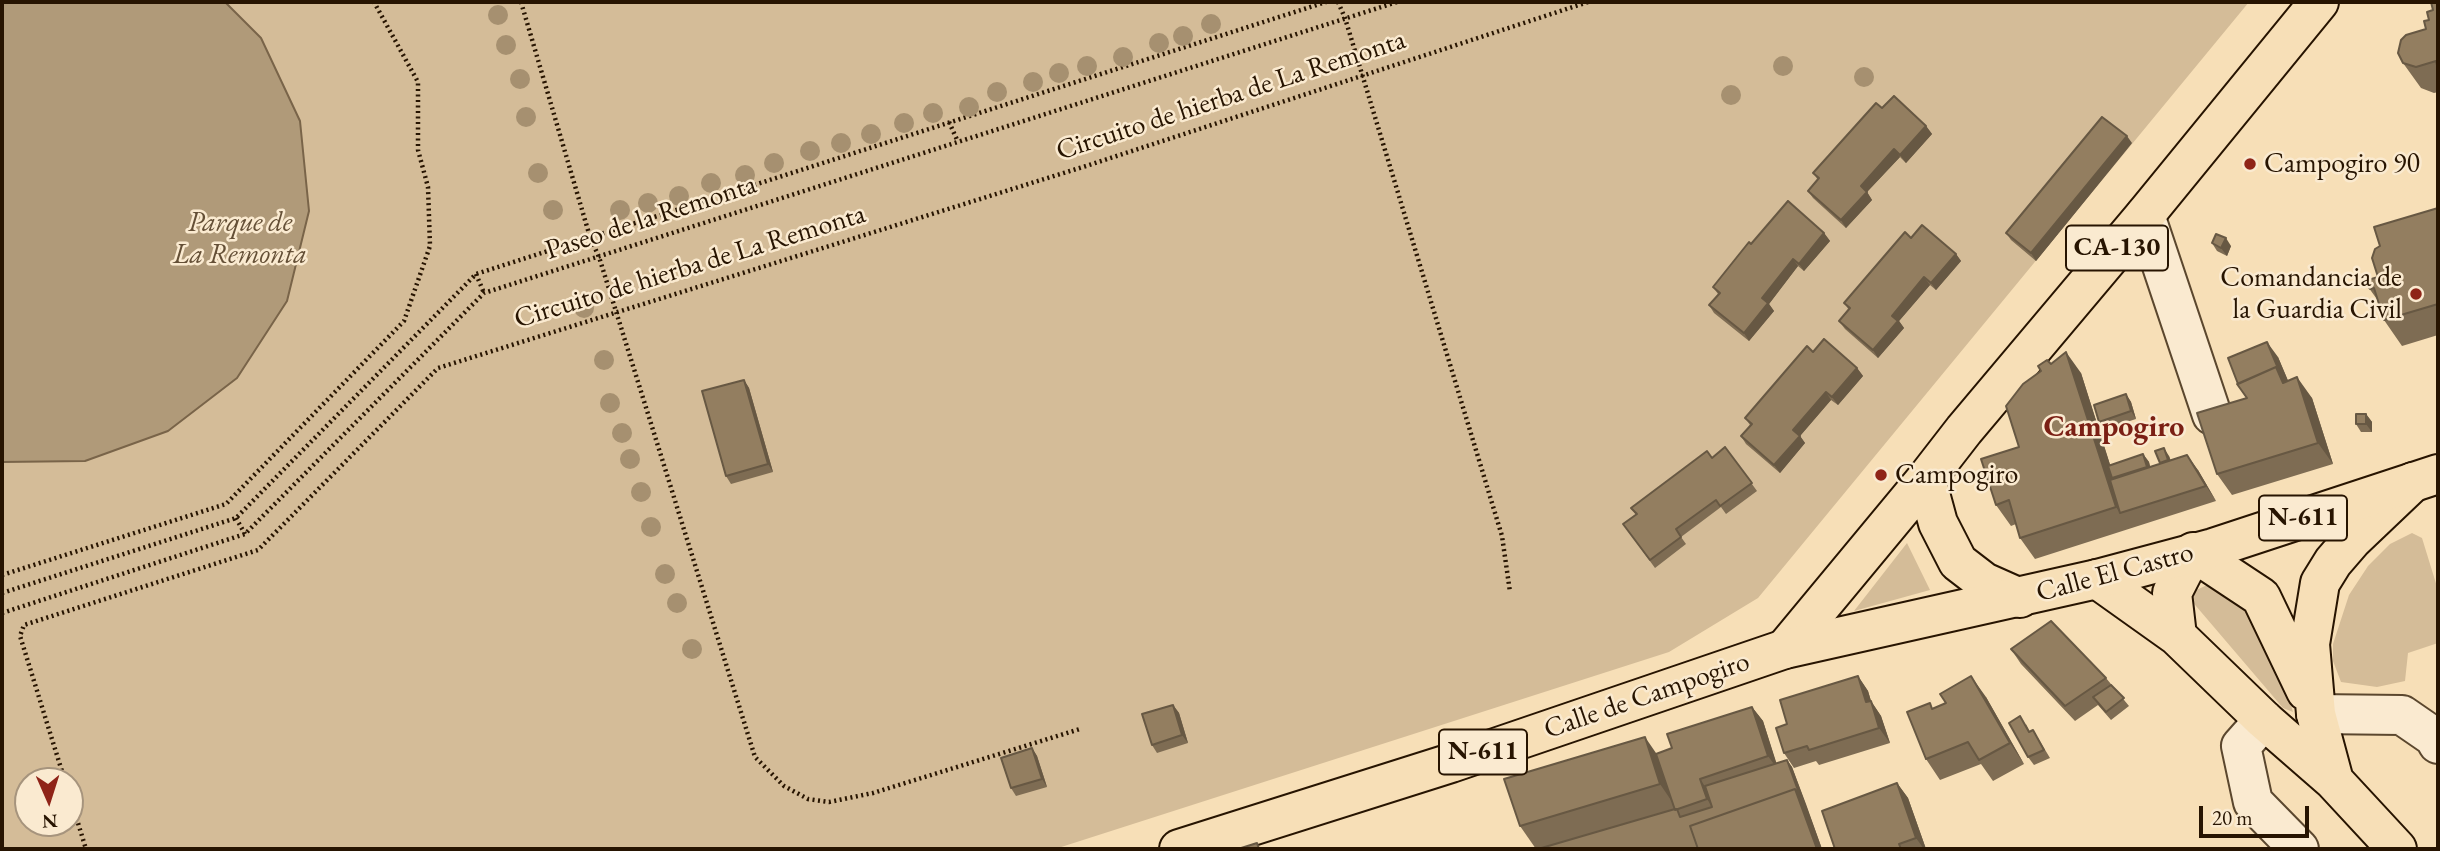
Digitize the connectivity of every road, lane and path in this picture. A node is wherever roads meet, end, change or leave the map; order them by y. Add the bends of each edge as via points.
1 (374, 2) edge
2 (521, 2) edge
3 (1326, 2) edge
4 (1338, 2) edge
5 (1397, 2) edge
6 (1588, 2) edge
7 (2317, 7) edge
8 (1345, 18) junction
9 (1362, 75) junction
10 (949, 122) junction
11 (958, 142) junction
12 (2145, 215) junction
13 (590, 237) junction
14 (599, 257) junction
15 (476, 274) junction
16 (484, 293) junction
17 (617, 312) junction
18 (2211, 415) edge
19 (2426, 478) edge
20 (1926, 480) junction
21 (236, 517) junction
22 (245, 534) junction
23 (2193, 552) junction
24 (2, 575) edge
25 (2097, 579) junction
26 (1510, 592) dead end
27 (2, 593) edge
28 (2020, 598) junction
29 (2, 613) edge
30 (2177, 636) junction
31 (1786, 649) junction
32 (2316, 714) junction
33 (2264, 720) junction
34 (1080, 729) dead end
35 (2438, 744) edge
36 (61, 767) edge
37 (2334, 781) junction
38 (1179, 849) edge
39 (2299, 849) edge
40 (2397, 849) edge

1 - 24 path via 418,82 418,150 428,187 430,246 404,321 226,505
2 - 13 path
3 - 10 path
4 - 8 path
5 - 8 path, Paseo de la Remonta
6 - 9 path, Circuito de hierba de La Remonta
7 - 12 main road, Calle de Campogiro / CA-130
8 - 9 path
8 - 11 path, Paseo de la Remonta
9 - 17 path, Circuito de hierba de La Remonta
9 - 26 path via 1502,536
10 - 11 path
10 - 13 path
11 - 14 path, Paseo de la Remonta
12 - 18 street
12 - 20 main road, Calle de Campogiro / CA-130
13 - 14 path
13 - 15 path
14 - 16 path, Paseo de la Remonta
14 - 17 path
15 - 16 path
15 - 21 path
16 - 22 path, Paseo de la Remonta
17 - 34 path via 755,757 784,786 808,799 829,802 873,793
17 - 36 path, Circuito de hierba de La Remonta via 438,368 257,550 24,625 20,636
19 - 23 main road, Calle El Castro / N-611
19 - 32 main road via 2352,540 2320,583 2310,644
20 - 28 main road via 1938,523 1958,562 1984,582
20 - 31 main road, Calle de Campogiro / CA-130
21 - 22 path
21 - 27 path
22 - 29 path, Paseo de la Remonta
23 - 25 main road, Calle El Castro / N-611
23 - 30 main road via 2172,593
23 - 32 main road via 2262,597
25 - 28 main road, Calle El Castro / N-611
25 - 30 main road
28 - 31 main road, Calle El Castro / N-611
30 - 33 main road
31 - 38 main road, Calle de Campogiro / N-611
32 - 35 street via 2402,715
32 - 37 main road
33 - 37 main road
33 - 39 street via 2241,746 2253,802
37 - 40 main road

